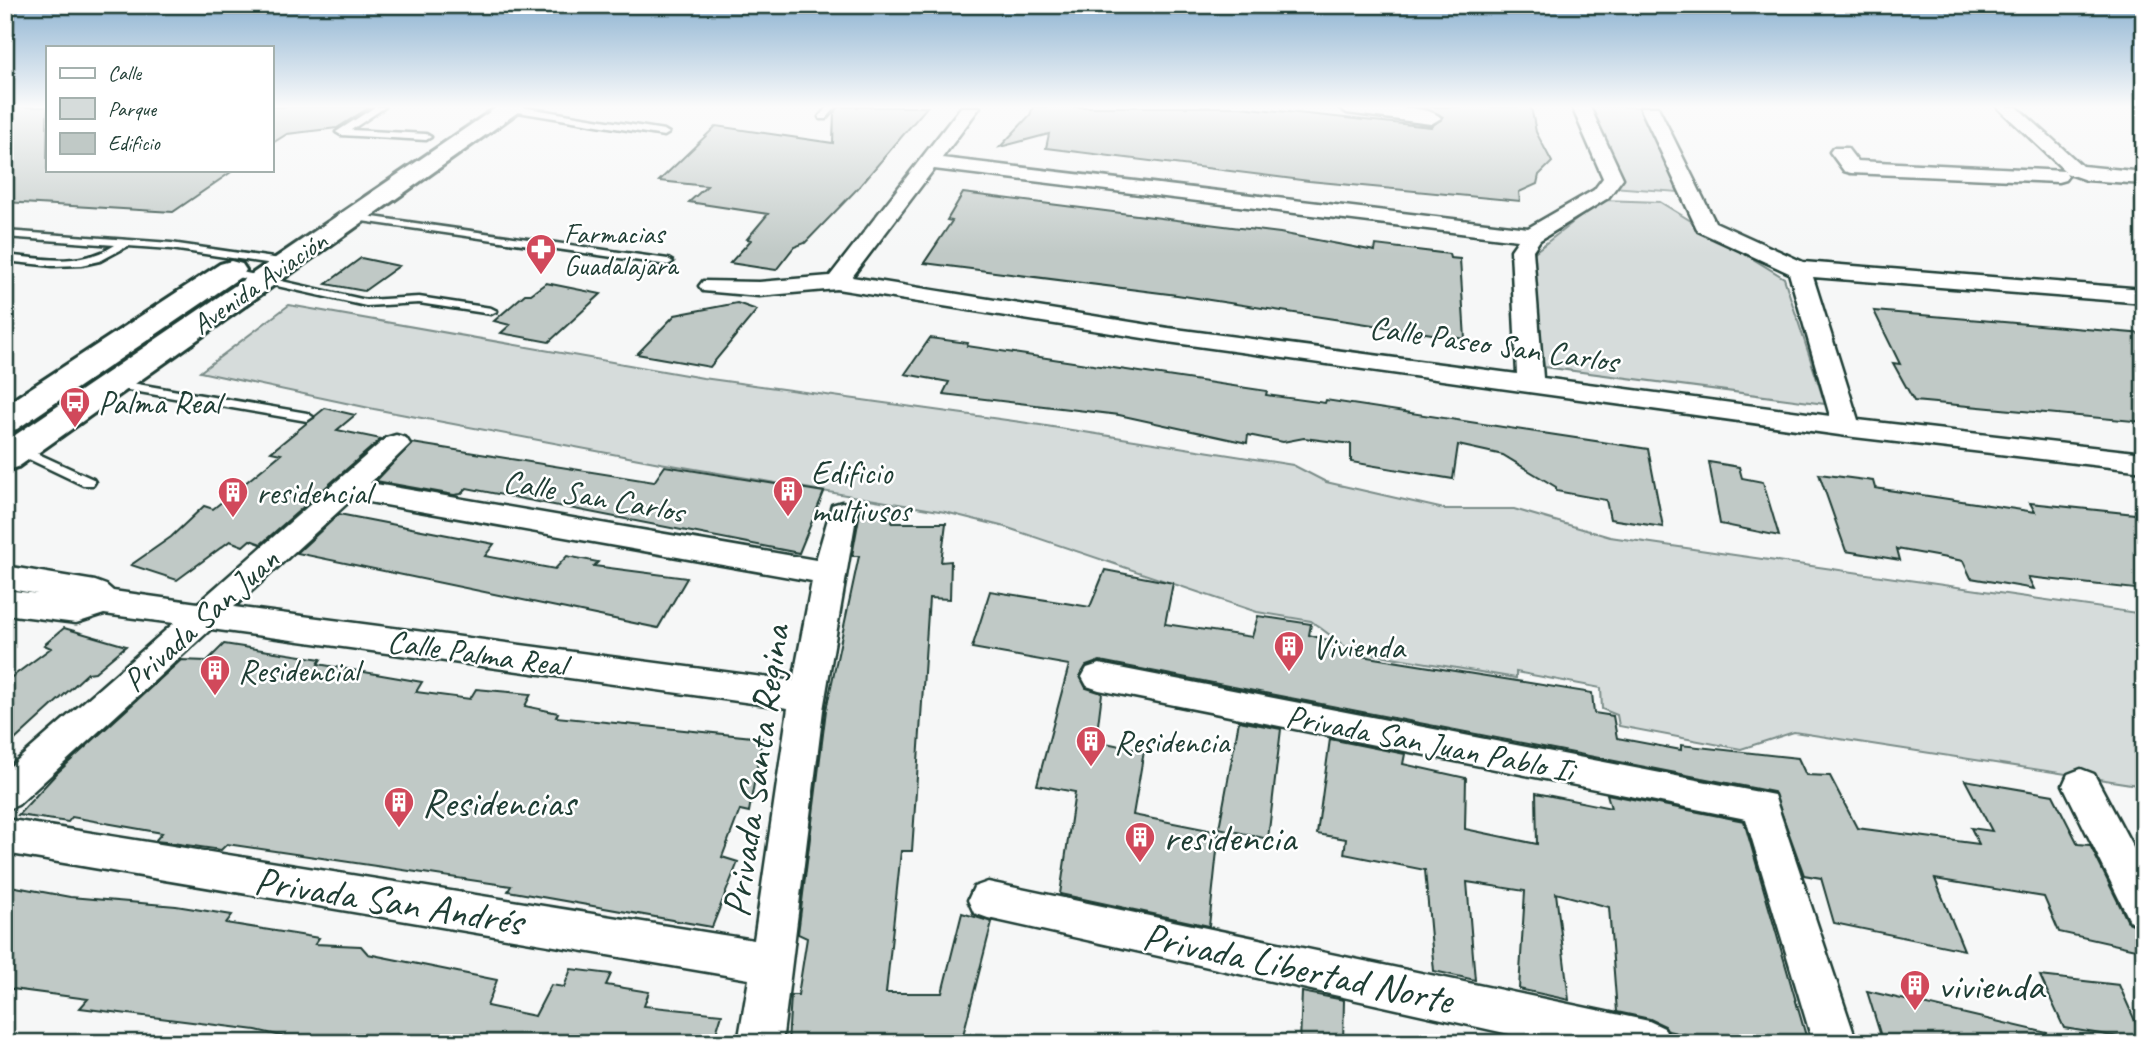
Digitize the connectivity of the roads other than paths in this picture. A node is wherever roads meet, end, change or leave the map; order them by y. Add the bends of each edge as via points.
1 (401, 156) edge
2 (441, 156) edge
3 (936, 156) edge
4 (1603, 156) edge
5 (1672, 156) edge
6 (1843, 156) edge
7 (2037, 156) edge
8 (2057, 156) edge
9 (931, 163) junction
10 (2144, 178) edge
11 (352, 217) junction
12 (5, 234) edge
13 (1532, 235) junction
14 (125, 243) junction
15 (5, 258) edge
16 (668, 262) dead end
17 (257, 267) junction
18 (1799, 269) junction
19 (837, 282) junction
20 (711, 286) dead end
21 (2144, 296) edge
22 (491, 311) dead end
23 (1530, 383) junction
24 (113, 384) junction
25 (307, 418) dead end
26 (5, 421) edge
27 (1847, 427) junction
28 (396, 444) dead end
29 (14, 460) edge
30 (2144, 462) edge
31 (88, 482) dead end
32 (348, 489) junction
33 (842, 512) dead end
34 (828, 573) junction
35 (5, 577) edge
36 (5, 602) edge
37 (104, 602) junction
38 (202, 615) junction
39 (1099, 677) dead end
40 (808, 697) junction
41 (2081, 785) dead end
42 (5, 794) edge
43 (5, 836) edge
44 (988, 900) dead end
45 (2144, 908) edge
46 (773, 963) junction
47 (760, 1043) edge
48 (1649, 1043) edge
49 (1835, 1043) edge

1 - 17 main road, Avenida Aviación
2 - 11 main road, Avenida Aviación
3 - 9 street
4 - 13 street via 1613,178 1601,194
5 - 18 street via 1706,226
6 - 7 street via 1851,167 2058,176
8 - 10 street via 2086,174
9 - 13 street
9 - 19 street
11 - 16 lane
11 - 17 main road, Avenida Aviación
12 - 14 lane
13 - 23 street via 1522,250
14 - 15 lane via 83,264
14 - 17 lane
17 - 22 lane via 366,303 419,300
17 - 24 main road, Avenida Aviación
17 - 26 main road, Avenida Aviación
18 - 21 street
18 - 27 street
19 - 20 street, Calle Paseo San Carlos via 759,289
19 - 23 street, Calle Paseo San Carlos via 1168,335
23 - 27 street, Calle Paseo San Carlos
24 - 25 lane
24 - 29 main road, Avenida Aviación via 57,422
27 - 30 street, Calle Paseo San Carlos
28 - 32 street, Privada San Juan
29 - 31 lane
32 - 34 street, Calle San Carlos
32 - 38 street, Privada San Juan
33 - 34 street, Privada Santa Regina
34 - 40 street, Privada Santa Regina
35 - 37 street, Calle Palma Real via 95,593
36 - 37 street, Calle Palma Real via 76,611
37 - 38 street, Calle Palma Real
38 - 40 street, Calle Palma Real
38 - 42 street, Privada San Juan
39 - 49 street, Privada San Juan Pablo Ii via 1761,806
40 - 46 street, Privada Santa Regina
41 - 45 street
43 - 46 street, Privada San Andrés
44 - 48 street, Privada Libertad Norte
46 - 47 street, Privada Santa Regina

